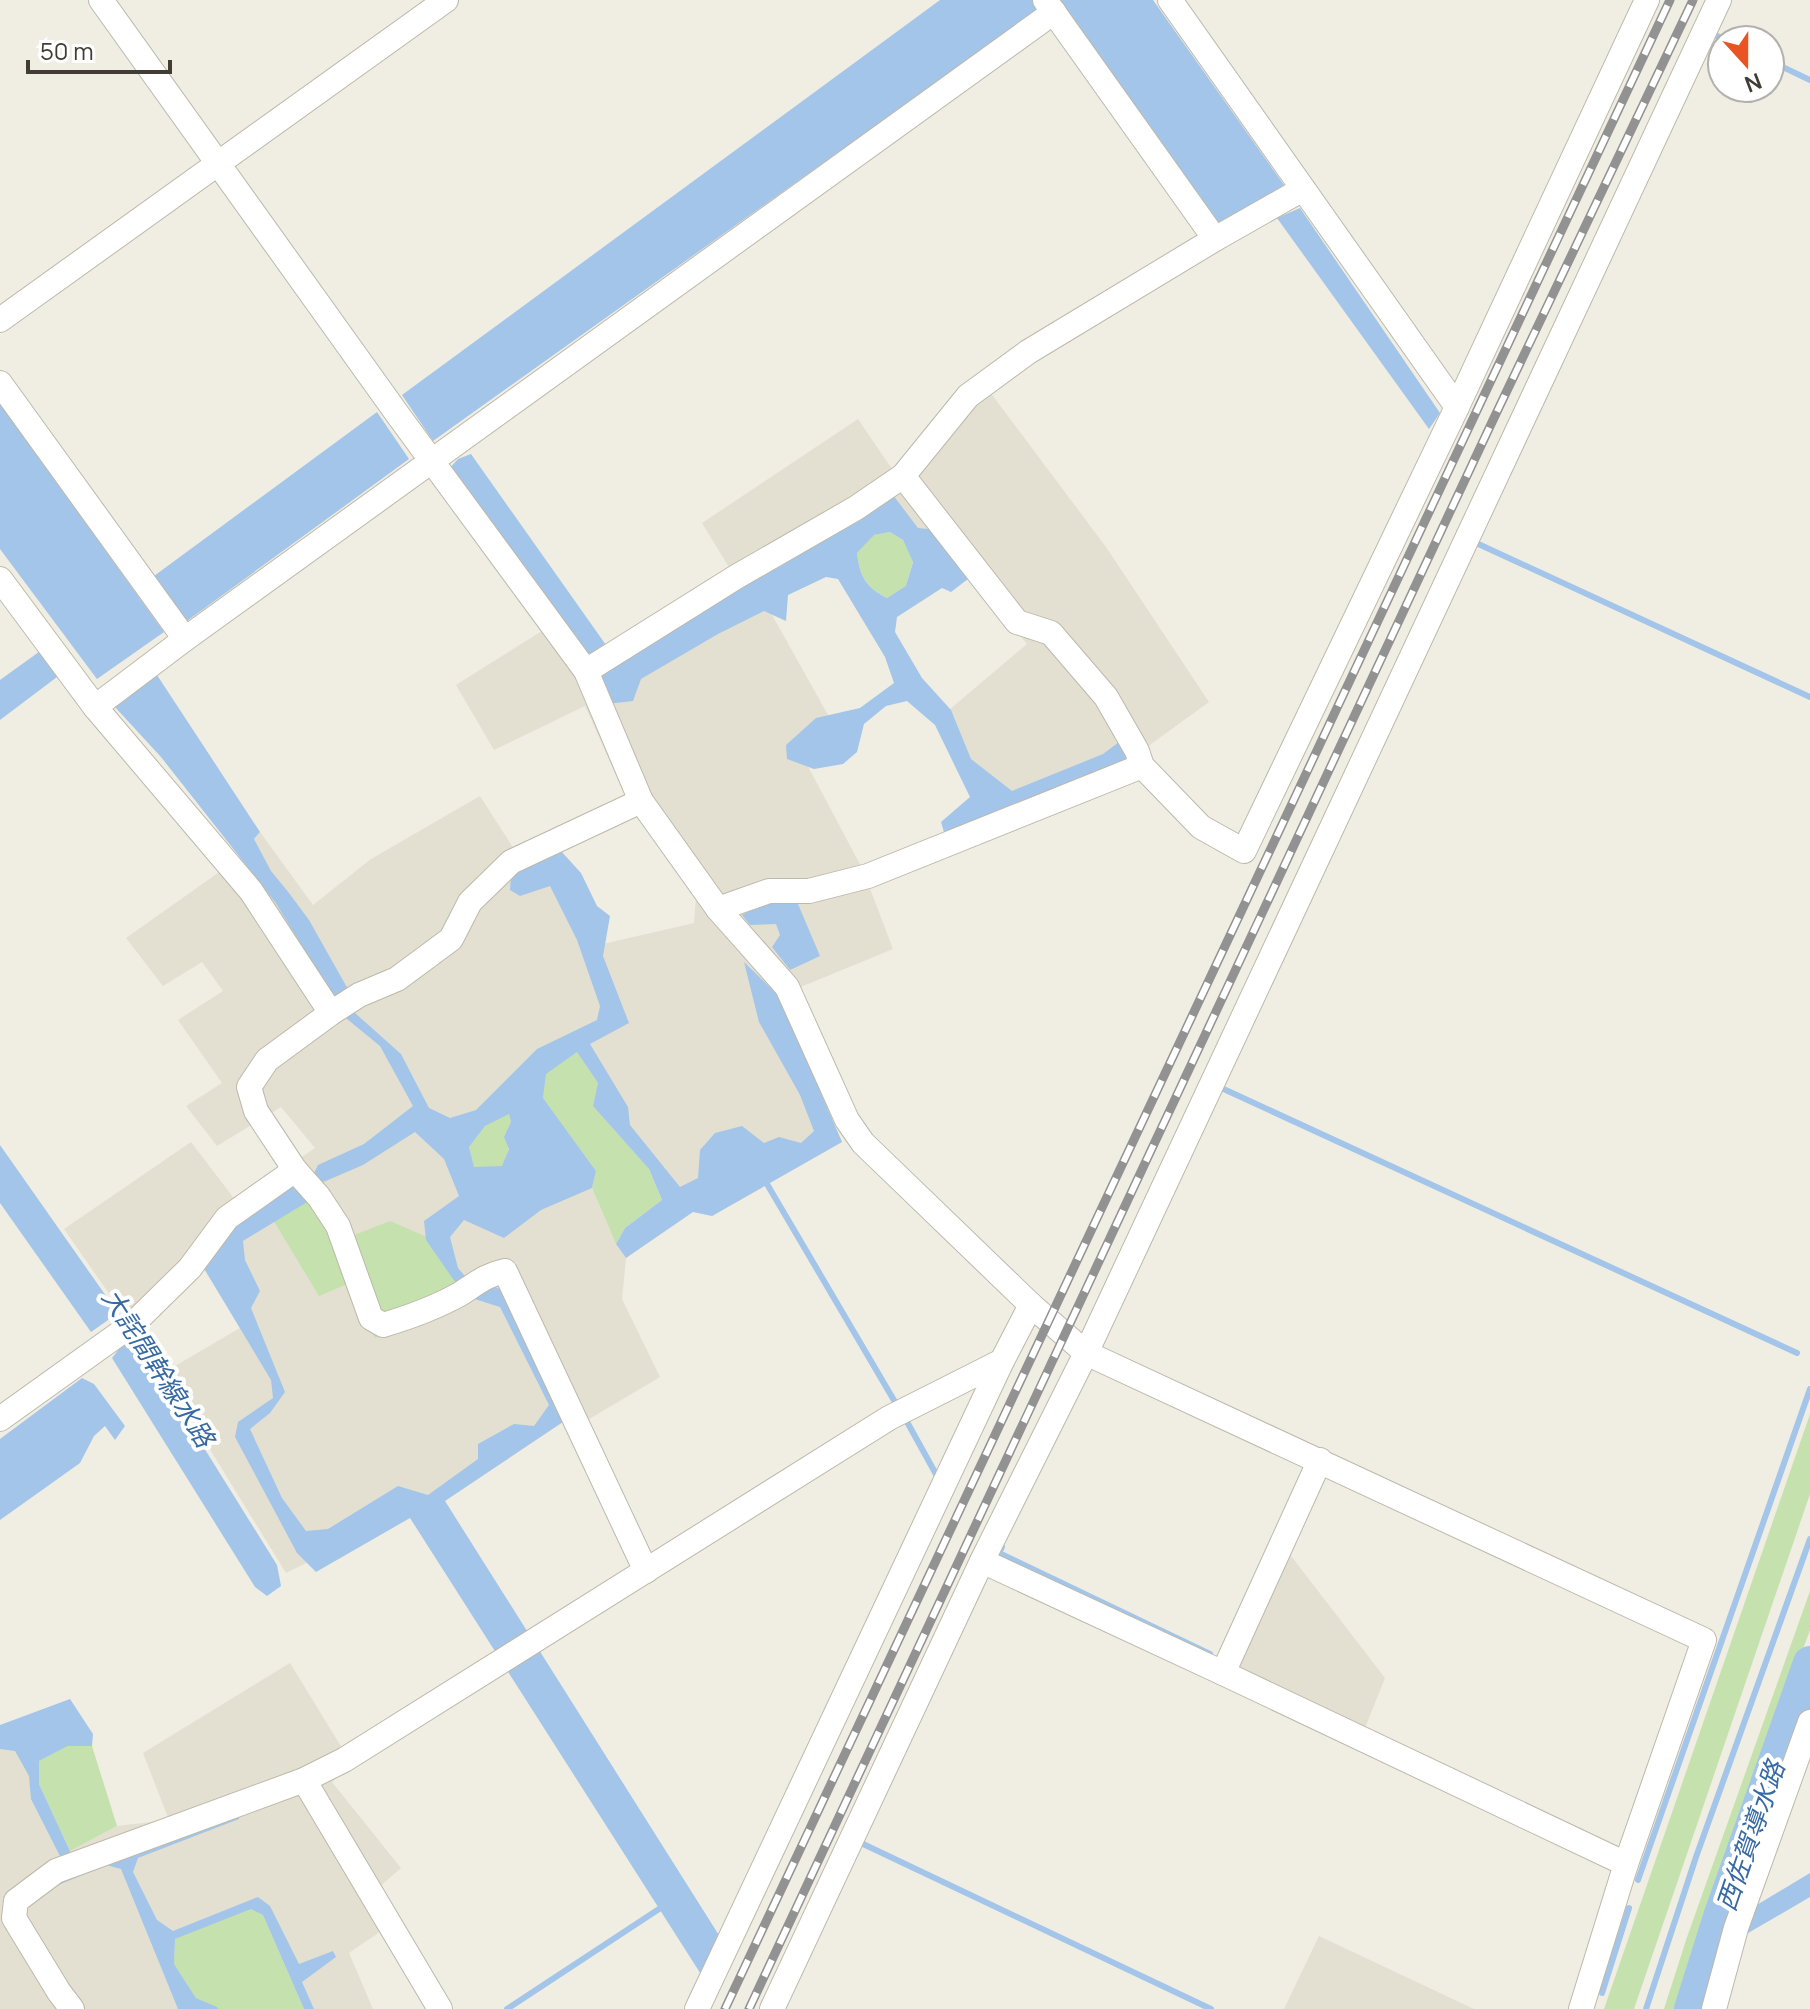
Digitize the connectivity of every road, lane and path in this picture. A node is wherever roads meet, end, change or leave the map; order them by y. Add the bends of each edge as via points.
1 (101, 0) edge
2 (446, 0) edge
3 (1647, 0) edge
4 (1719, 0) edge
5 (1180, 4) edge
6 (1049, 6) edge
7 (219, 163) junction
8 (1286, 198) junction
9 (1215, 239) junction
10 (0, 320) edge
11 (0, 383) edge
12 (1457, 407) junction
13 (432, 462) junction
14 (903, 476) junction
15 (0, 579) edge
16 (185, 639) junction
17 (586, 671) junction
18 (95, 707) junction
19 (1135, 750) junction
20 (641, 801) junction
21 (718, 909) junction
22 (331, 1013) junction
23 (295, 1170) junction
24 (1031, 1305) junction
25 (1086, 1353) junction
26 (1002, 1361) junction
27 (0, 1419) edge
28 (1320, 1460) junction
29 (982, 1561) junction
30 (646, 1571) junction
31 (1223, 1673) junction
32 (1810, 1722) edge
33 (304, 1780) junction
34 (1626, 1864) junction
35 (7, 1920) edge
36 (72, 2009) edge
37 (440, 2009) edge
38 (697, 2009) edge
39 (772, 2009) edge
40 (1581, 2009) edge
41 (1714, 2009) edge

1 - 7 street
2 - 7 street
3 - 12 street
4 - 25 street
5 - 8 street
6 - 9 street
6 - 13 street
7 - 10 street
7 - 13 street
8 - 9 street
8 - 12 street
9 - 14 street via 1028,352 968,396
11 - 16 street
12 - 19 street via 1244,851 1201,827
13 - 16 street
13 - 17 street
14 - 17 street
14 - 19 street via 1017,622 1051,633 1106,697
15 - 18 street
16 - 18 street
17 - 20 street
18 - 22 street via 251,891
19 - 21 street via 868,876 809,891 769,891
20 - 21 street
20 - 22 street via 511,862 470,902 451,939 397,979
21 - 24 street via 787,987 847,1120 863,1143
22 - 23 street via 267,1060 249,1087 256,1111
23 - 27 street via 227,1218 190,1268 134,1323
23 - 30 street via 338,1226 371,1318 383,1325 423,1313 505,1271
24 - 25 street
24 - 26 street
25 - 28 street
25 - 29 street
26 - 30 street via 889,1418
26 - 38 street
28 - 31 street
28 - 34 street via 1704,1640
29 - 31 street
29 - 39 street
30 - 33 street
31 - 34 street
32 - 41 street via 1736,1928
33 - 35 street via 56,1871 16,1901
33 - 37 street
34 - 40 street
35 - 36 street

